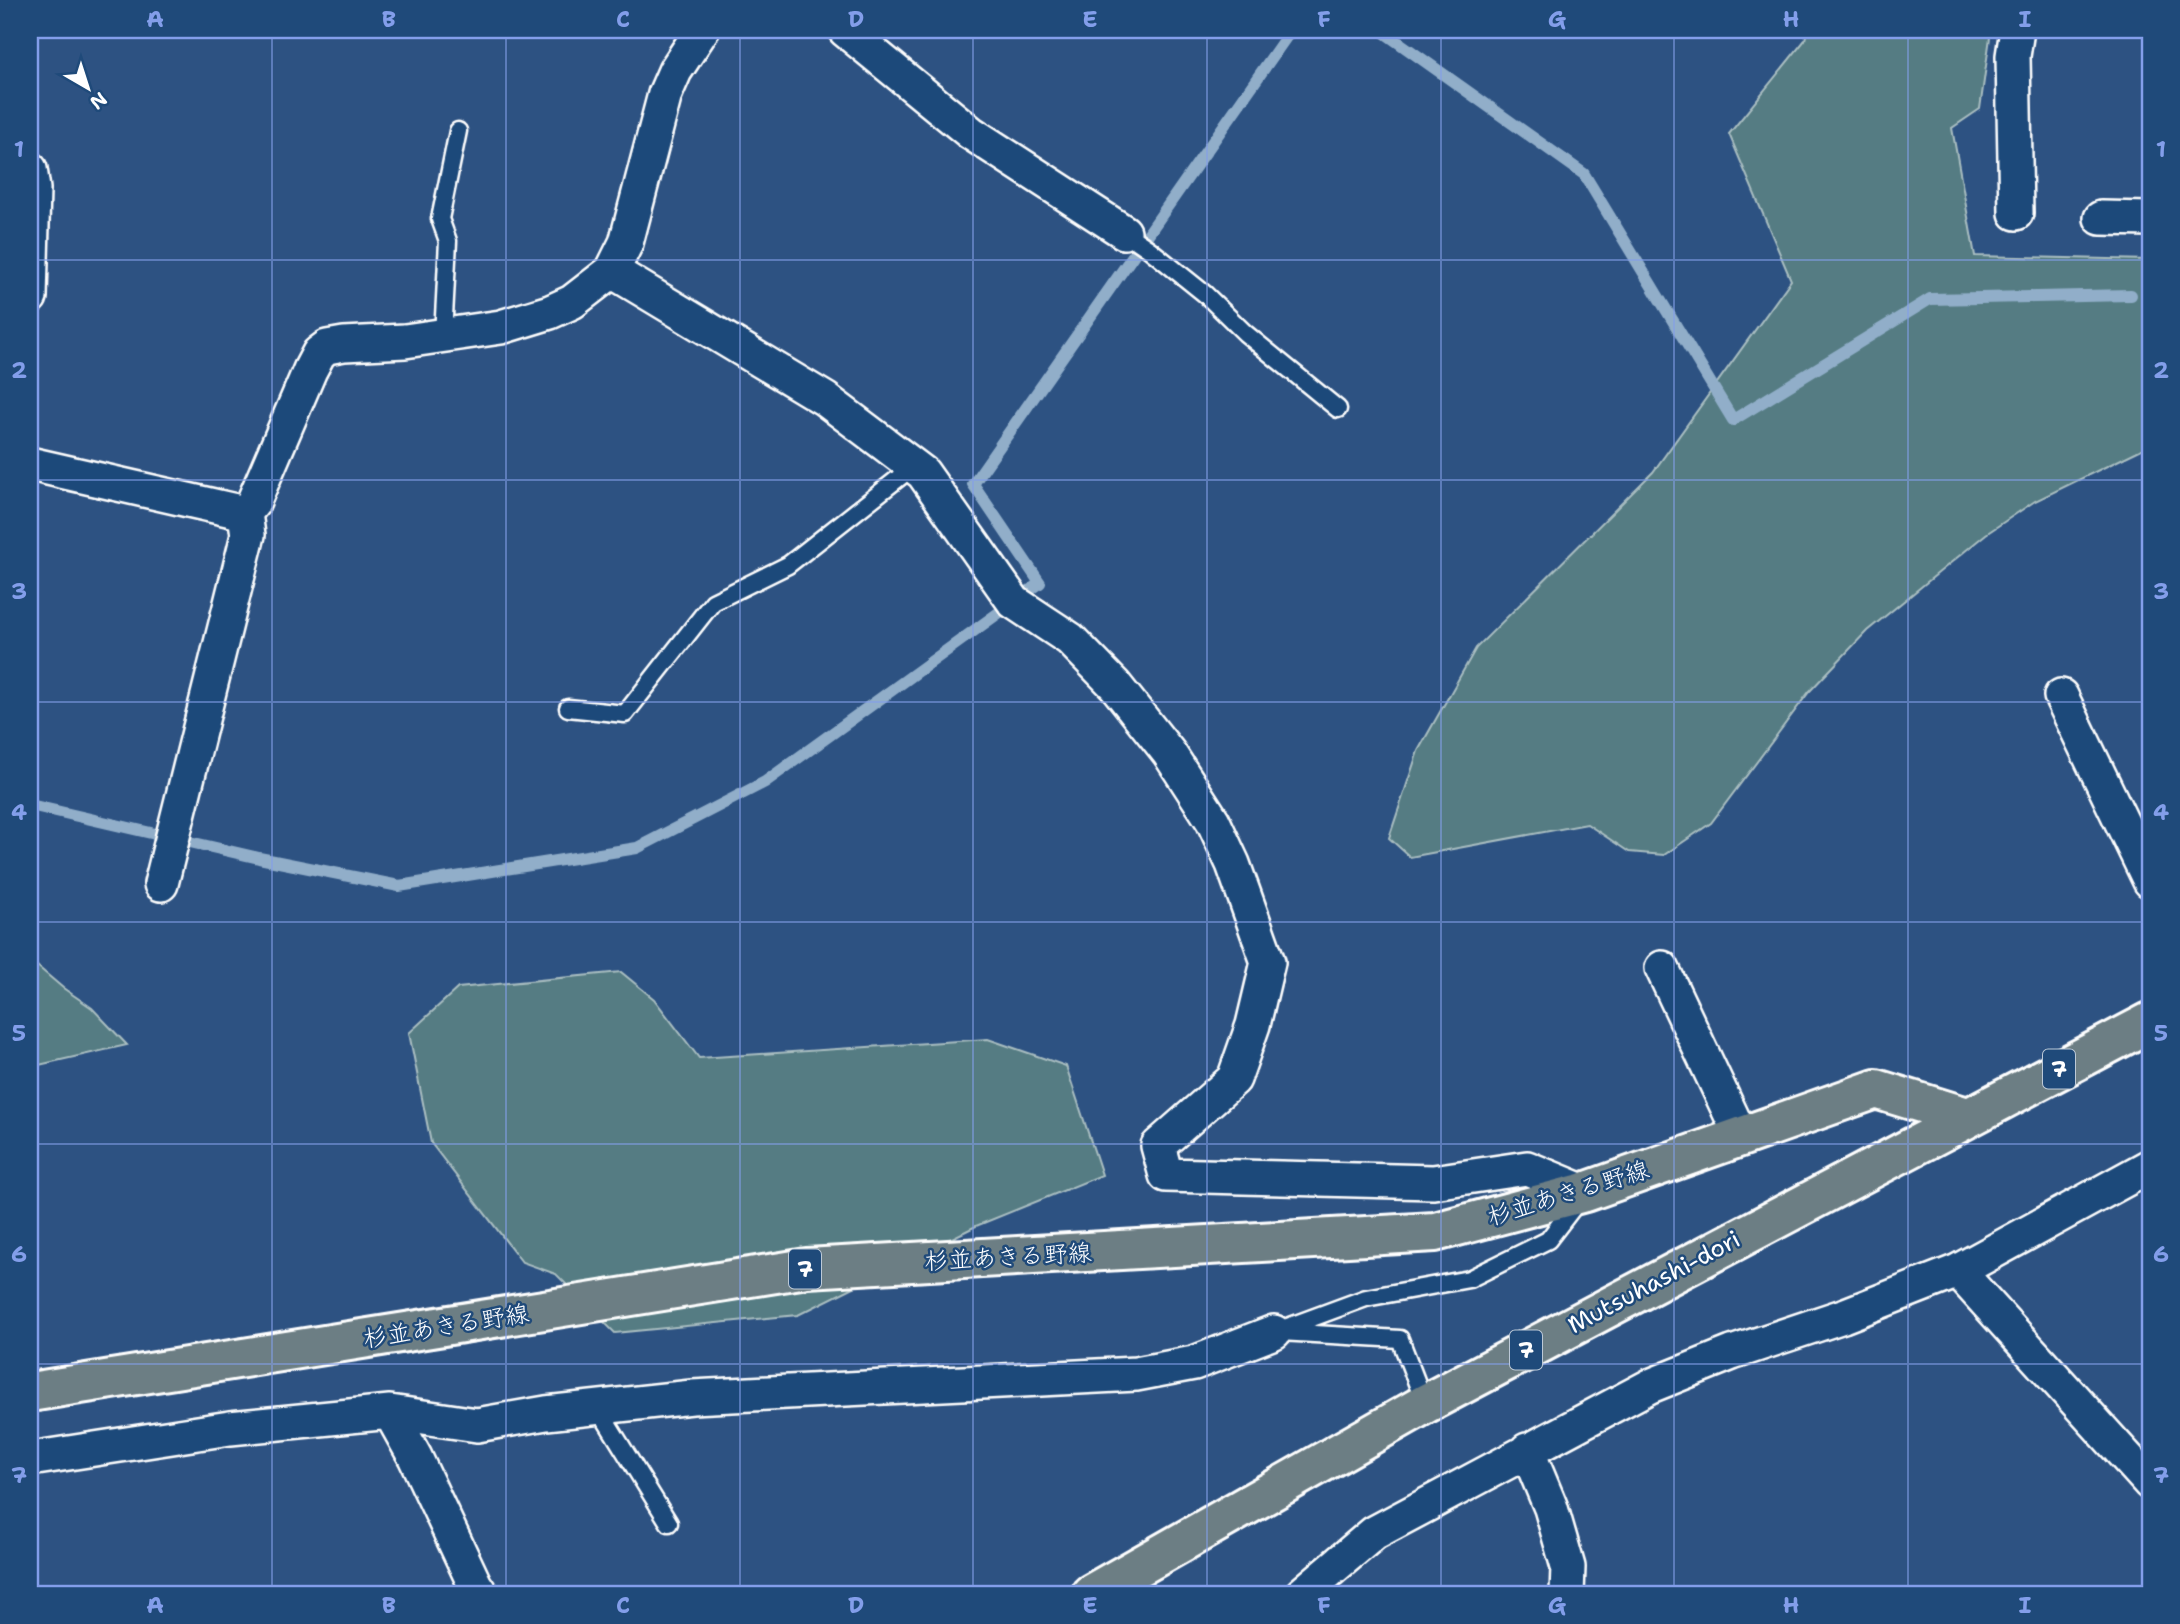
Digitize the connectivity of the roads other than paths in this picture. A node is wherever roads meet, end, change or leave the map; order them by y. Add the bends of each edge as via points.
1 (702, 30) edge
2 (845, 30) edge
3 (2017, 30) edge
4 (458, 131) dead end
5 (30, 169) edge
6 (2016, 212) dead end
7 (2101, 218) dead end
8 (2150, 219) edge
9 (1137, 241) joint
10 (611, 271) junction
11 (30, 297) edge
12 (443, 336) junction
13 (1338, 409) dead end
14 (30, 464) edge
15 (914, 466) junction
16 (245, 513) junction
17 (2061, 696) dead end
18 (568, 708) dead end
19 (2150, 881) edge
20 (161, 884) dead end
21 (1662, 968) dead end
22 (2150, 1022) edge
23 (1967, 1117) junction
24 (1741, 1136) junction
25 (2150, 1166) edge
26 (1585, 1192) junction
27 (1958, 1271) junction
28 (1274, 1332) junction
29 (30, 1392) edge
30 (1425, 1404) junction
31 (598, 1408) junction
32 (390, 1412) junction
33 (1527, 1450) junction
34 (30, 1459) edge
35 (2150, 1483) edge
36 (669, 1523) dead end
37 (1095, 1593) edge
38 (481, 1594) edge
39 (1302, 1594) edge
40 (1567, 1594) edge

1 - 10 street via 665,94 626,243
2 - 9 street via 971,133
3 - 6 street via 2013,57
4 - 12 lane via 440,219 448,241
5 - 11 street
7 - 8 street
9 - 13 lane
10 - 12 street via 572,302 550,312 501,327
10 - 15 street via 825,399
12 - 16 street via 344,344 319,353
14 - 16 street
15 - 18 lane via 788,565 713,602 625,714
15 - 26 street via 1014,602 1070,639 1115,685 1169,753 1213,821 1268,962 1234,1079 1158,1146 1166,1175 1433,1182 1527,1168
16 - 20 street via 248,535
17 - 19 street
21 - 24 street
22 - 23 main road, Mutsuhashi-dori / 7
23 - 24 main road, 杉並あきる野線 / 7 via 1876,1088
23 - 30 main road, Mutsuhashi-dori / 7
24 - 26 main road, 杉並あきる野線 / 7
25 - 27 street
26 - 28 lane via 1548,1240 1469,1279 1366,1298
26 - 29 main road, 杉並あきる野線 / 7 via 1435,1232 807,1268
27 - 33 street via 1650,1386
27 - 35 street
28 - 30 lane via 1400,1339
28 - 31 street via 1195,1363 1136,1374 692,1397
30 - 37 main road, Mutsuhashi-dori / 7
31 - 32 street via 477,1425
31 - 36 lane
32 - 34 street via 230,1428
32 - 38 street
33 - 39 street via 1374,1533
33 - 40 street via 1551,1508 1567,1567

